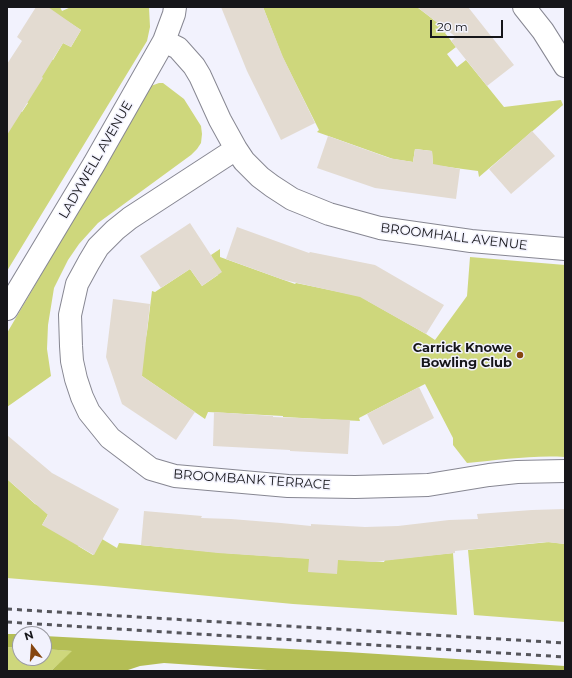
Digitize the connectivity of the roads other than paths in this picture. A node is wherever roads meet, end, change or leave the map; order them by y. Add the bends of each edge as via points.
1 (175, 7) edge
2 (524, 7) edge
3 (164, 41) junction
4 (565, 66) edge
5 (236, 149) junction
6 (565, 249) edge
7 (7, 309) edge
8 (565, 471) edge

1 - 3 street, LADYWELL AVENUE
2 - 4 street
3 - 5 street, BROOMHALL AVENUE via 178,48 194,66
3 - 7 street, LADYWELL AVENUE
5 - 6 street, BROOMHALL AVENUE via 260,178 292,198 329,214 408,233
5 - 8 street, BROOMBANK TERRACE via 115,230 98,247 78,284 70,315 72,361 89,412 110,438 151,469 175,476 288,486 428,485 517,472

